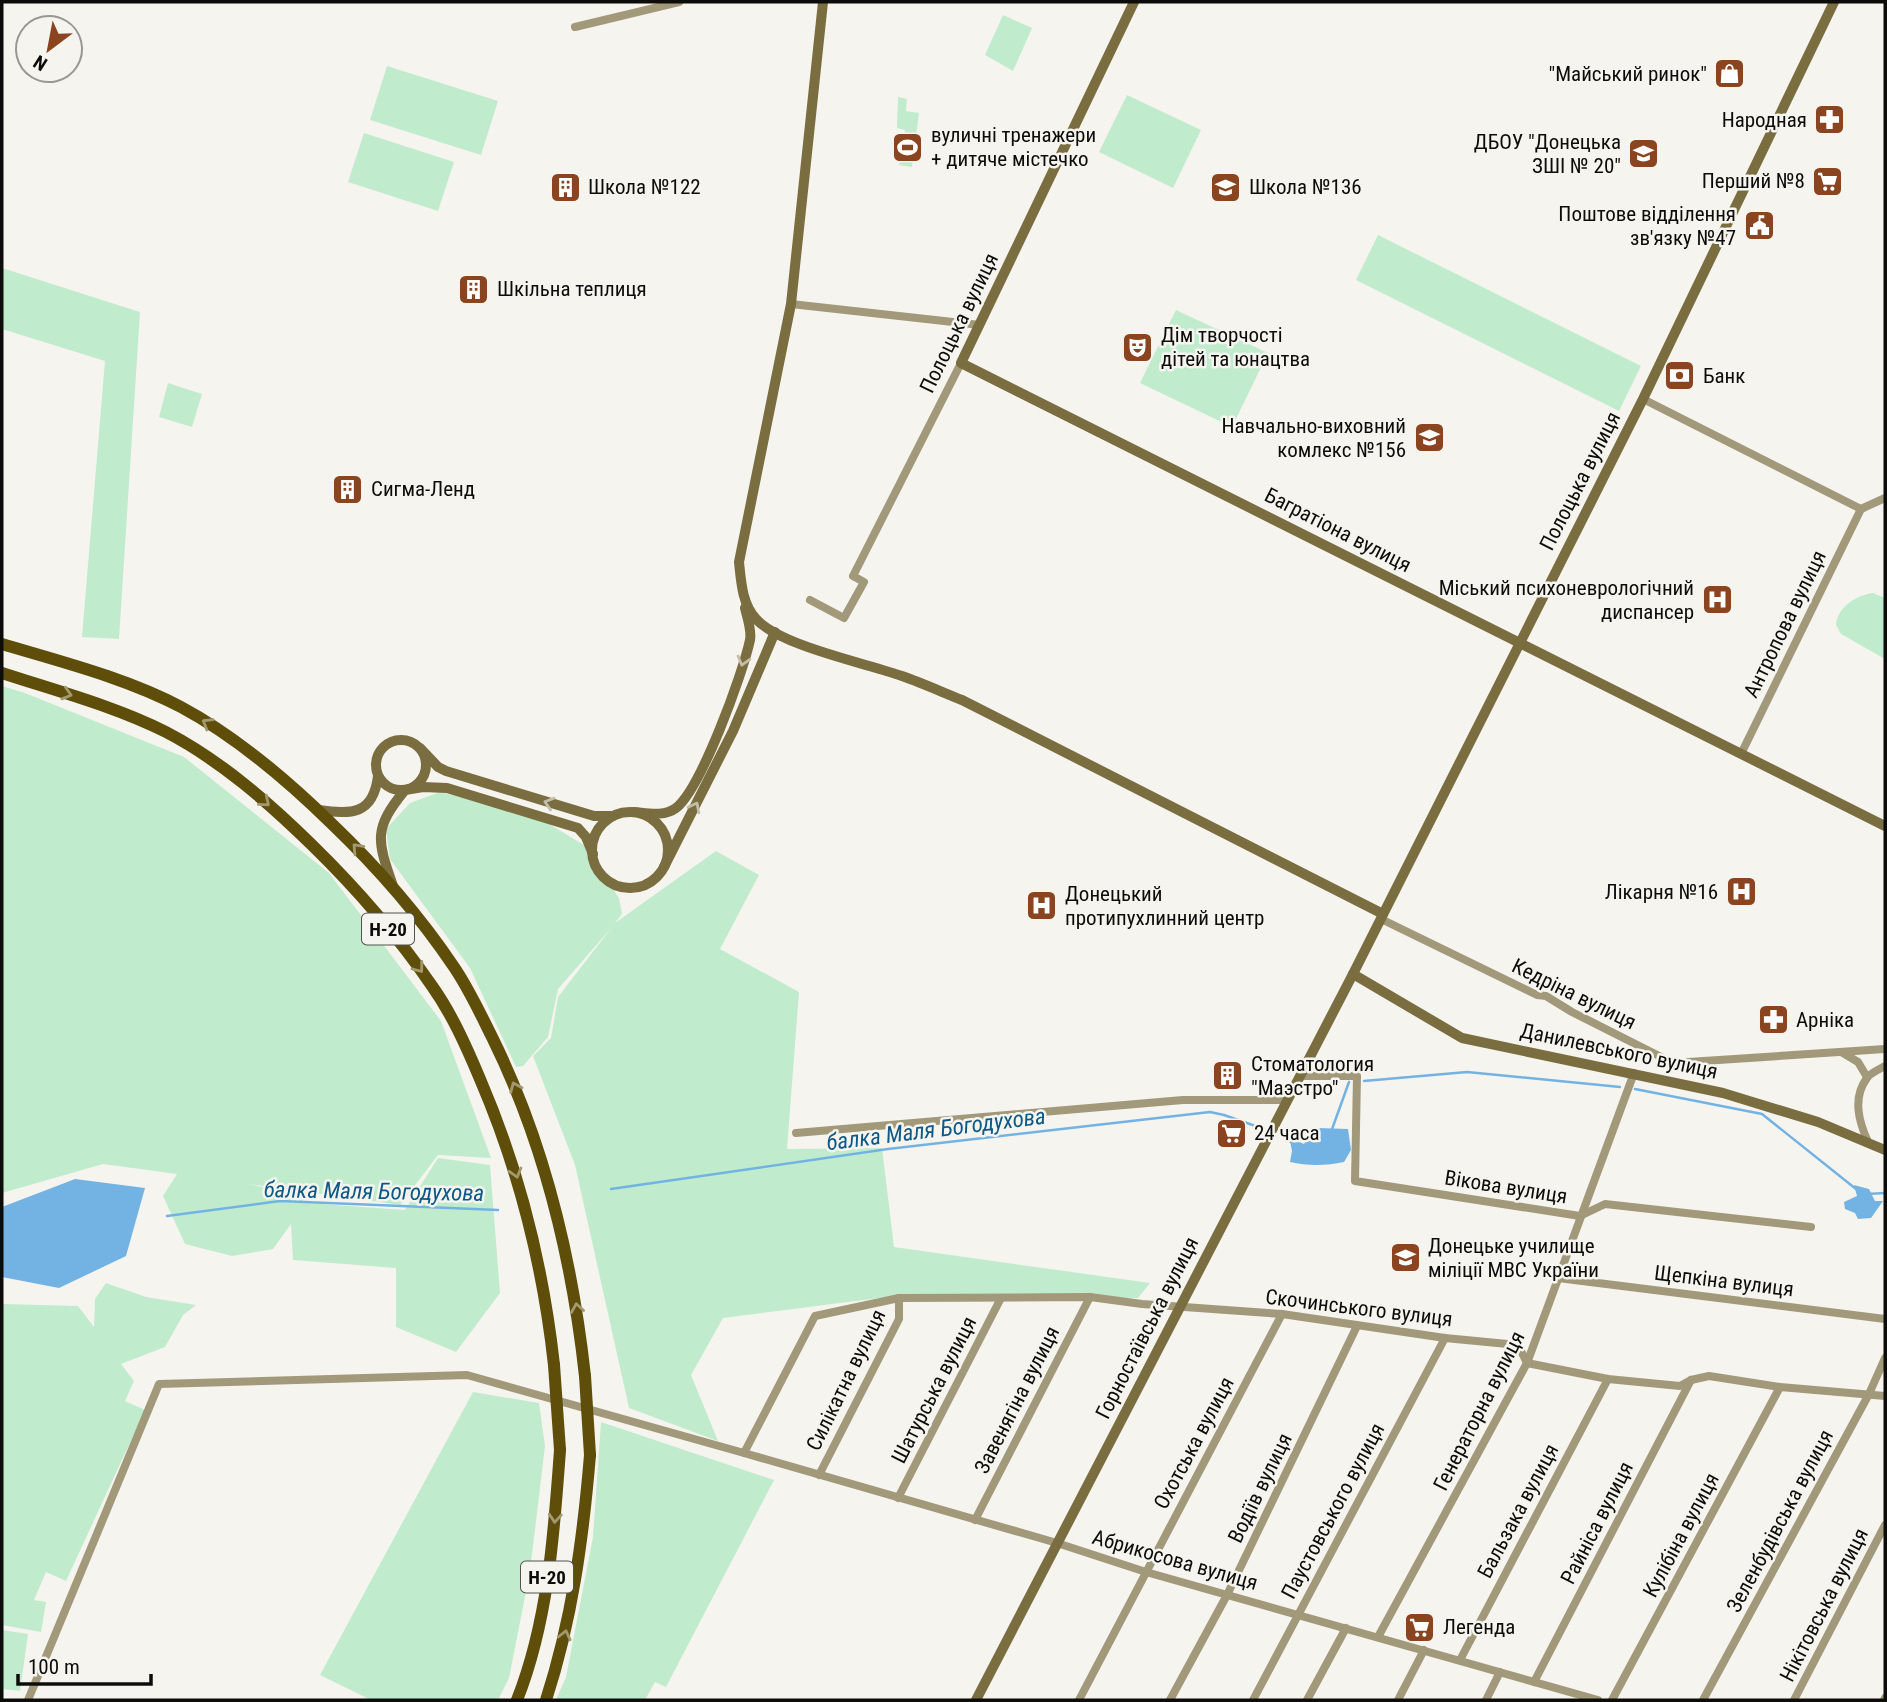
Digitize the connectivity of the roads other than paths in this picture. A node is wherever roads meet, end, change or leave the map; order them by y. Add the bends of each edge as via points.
1 (679, 2) edge
2 (824, 2) edge
3 (1134, 2) edge
4 (1834, 2) edge
5 (575, 27) dead end
6 (791, 304) junction
7 (980, 325) junction
8 (961, 363) junction
9 (1643, 399) junction
10 (1885, 498) edge
11 (1861, 509) junction
12 (743, 594) junction
13 (810, 600) dead end
14 (775, 632) junction
15 (1520, 643) junction
16 (3, 645) edge
17 (2, 659) edge
18 (2, 673) edge
19 (420, 748) junction
20 (1741, 754) junction
21 (378, 776) junction
22 (405, 790) junction
23 (318, 810) junction
24 (634, 812) junction
25 (616, 815) junction
26 (1885, 826) edge
27 (593, 854) junction
28 (664, 867) junction
29 (394, 888) junction
30 (1382, 916) junction
31 (1353, 974) junction
32 (1885, 1049) edge
33 (1838, 1052) junction
34 (1885, 1066) edge
35 (1634, 1073) junction
36 (1300, 1076) junction
37 (1867, 1077) junction
38 (1287, 1100) junction
39 (796, 1133) dead end
40 (1868, 1142) junction
41 (1885, 1150) edge
42 (1580, 1216) junction
43 (1811, 1227) dead end
44 (1558, 1278) junction
45 (1090, 1297) junction
46 (900, 1298) junction
47 (1001, 1298) junction
48 (1181, 1307) junction
49 (1282, 1314) junction
50 (1885, 1319) edge
51 (1357, 1326) junction
52 (1445, 1338) junction
53 (1885, 1358) edge
54 (1527, 1363) junction
55 (1608, 1379) junction
56 (1691, 1380) junction
57 (1780, 1387) junction
58 (1870, 1394) junction
59 (1885, 1396) edge
60 (744, 1453) junction
61 (819, 1475) junction
62 (898, 1498) junction
63 (975, 1520) junction
64 (1885, 1525) edge
65 (1057, 1543) junction
66 (1146, 1572) junction
67 (1227, 1595) junction
68 (1298, 1614) junction
69 (1346, 1628) junction
70 (1378, 1637) junction
71 (1424, 1650) junction
72 (1460, 1660) junction
73 (1500, 1672) junction
74 (1534, 1682) junction
75 (1581, 1698) edge
76 (28, 1700) edge
77 (517, 1700) edge
78 (546, 1700) edge
79 (976, 1700) edge
80 (1079, 1700) edge
81 (1170, 1700) edge
82 (1253, 1700) edge
83 (1307, 1700) edge
84 (1398, 1700) edge
85 (1486, 1700) edge
86 (1598, 1700) edge
87 (1612, 1700) edge
88 (1703, 1700) edge
89 (1794, 1700) edge

1 - 5 street
2 - 6 street
3 - 7 street, Полоцька вулиця
4 - 9 street, Полоцька вулиця
6 - 7 street
6 - 12 street via 739,562
7 - 8 street, Полоцька вулиця
8 - 13 street, Полоцька вулиця via 853,576 864,582 844,618
8 - 15 street, Багратіона вулиця
9 - 11 street
9 - 15 street, Полоцька вулиця
10 - 11 street
11 - 20 street, Антропова вулиця
12 - 14 street via 755,619
12 -> 24 street via 751,636 735,691 690,791 666,814
28 -> 14 street via 733,731
14 - 30 street via 962,700
15 - 20 street, Багратіона вулиця
15 - 30 street, Полоцька вулиця
16 - 17 main road
23 -> 16 main road, Н-20 via 249,751 180,707 137,687
18 -> 77 main road, Н-20, bridge via 126,714 167,733 229,773 298,831 372,907 438,995 472,1061 513,1160 539,1259 561,1450 543,1602
19 - 21 street via 399,739 384,745 375,760
19 - 22 street via 425,757 424,774 420,782
25 -> 19 street via 594,816 446,771
20 - 26 street, Багратіона вулиця
21 - 22 street via 389,787
21 - 23 street via 376,789 360,809 352,813
22 - 27 street via 447,788 578,828
22 - 29 street via 388,811 380,839
29 -> 23 main road, Н-20
24 - 25 street
24 - 28 street via 656,821 663,831 668,842
25 - 27 street via 595,836
27 - 28 street via 599,871 620,886 645,885
78 -> 29 main road, Н-20, bridge via 571,1607 590,1455 569,1260 522,1103 474,1000
30 - 31 street, Полоцька вулиця
30 - 33 street, Кедріна вулиця via 1677,1065
31 - 35 street, Данилевського вулиця via 1462,1038
31 - 36 street, Горностаївська вулиця
32 - 33 street, Кедріна вулиця
33 - 37 street via 1858,1062
34 - 37 street
35 - 40 street, Данилевського вулиця via 1768,1105
35 - 42 street, Генераторна вулиця
36 - 38 street, Горностаївська вулиця
36 - 42 street, Вікова вулиця via 1357,1076 1354,1181
37 - 40 street via 1858,1100
38 - 39 street via 1183,1100
38 - 48 street, Горностаївська вулиця
40 - 41 street, Данилевського вулиця
42 - 43 street, Вікова вулиця via 1605,1204
42 - 44 street, Генераторна вулиця
44 - 50 street, Щепкіна вулиця
44 - 54 street, Генераторна вулиця
45 - 47 street, Скочинського вулиця
45 - 48 street, Скочинського вулиця
45 - 63 street, Завенягіна вулиця
46 - 47 street, Скочинського вулиця
46 - 60 street, Скочинського вулиця via 815,1316
46 - 61 street, Силікатна вулиця via 899,1319
47 - 62 street, Шатурська вулиця
48 - 49 street, Скочинського вулиця
48 - 65 street, Горностаївська вулиця
49 - 51 street, Скочинського вулиця
49 - 66 street, Охотська вулиця
51 - 52 street, Скочинського вулиця
51 - 67 street, Водіїв вулиця
52 - 54 street, Скочинського вулиця via 1518,1345
52 - 68 street, Паустовського вулиця
53 - 58 street, Зеленбудівська вулиця
54 - 55 street, Скочинського вулиця
54 - 70 street, Генераторна вулиця
55 - 56 street, Скочинського вулиця via 1680,1386
55 - 72 street, Бальзака вулиця
56 - 57 street, Скочинського вулиця via 1709,1376
56 - 74 street, Райніса вулиця
57 - 58 street, Скочинського вулиця
57 - 87 street, Кулібіна вулиця
58 - 59 street, Скочинського вулиця
58 - 88 street, Зеленбудівська вулиця
60 - 61 street, Абрикосова вулиця
60 - 76 street, Абрикосова вулиця via 467,1376 159,1384
61 - 62 street, Абрикосова вулиця
62 - 63 street, Абрикосова вулиця
63 - 65 street, Абрикосова вулиця
64 - 89 street, Нікітовська вулиця
65 - 66 street, Абрикосова вулиця
65 - 79 street, Горностаївська вулиця
66 - 67 street, Абрикосова вулиця
66 - 80 street, Охотська вулиця
67 - 68 street, Абрикосова вулиця
67 - 81 street, Водіїв вулиця
68 - 69 street, Абрикосова вулиця
68 - 82 street, Паустовського вулиця
69 - 70 street, Абрикосова вулиця
69 - 83 street
70 - 71 street, Абрикосова вулиця
71 - 72 street, Абрикосова вулиця
71 - 84 street
72 - 73 street, Абрикосова вулиця
73 - 74 street, Абрикосова вулиця
73 - 85 street
74 - 75 street, Абрикосова вулиця
75 - 86 street, Абрикосова вулиця

